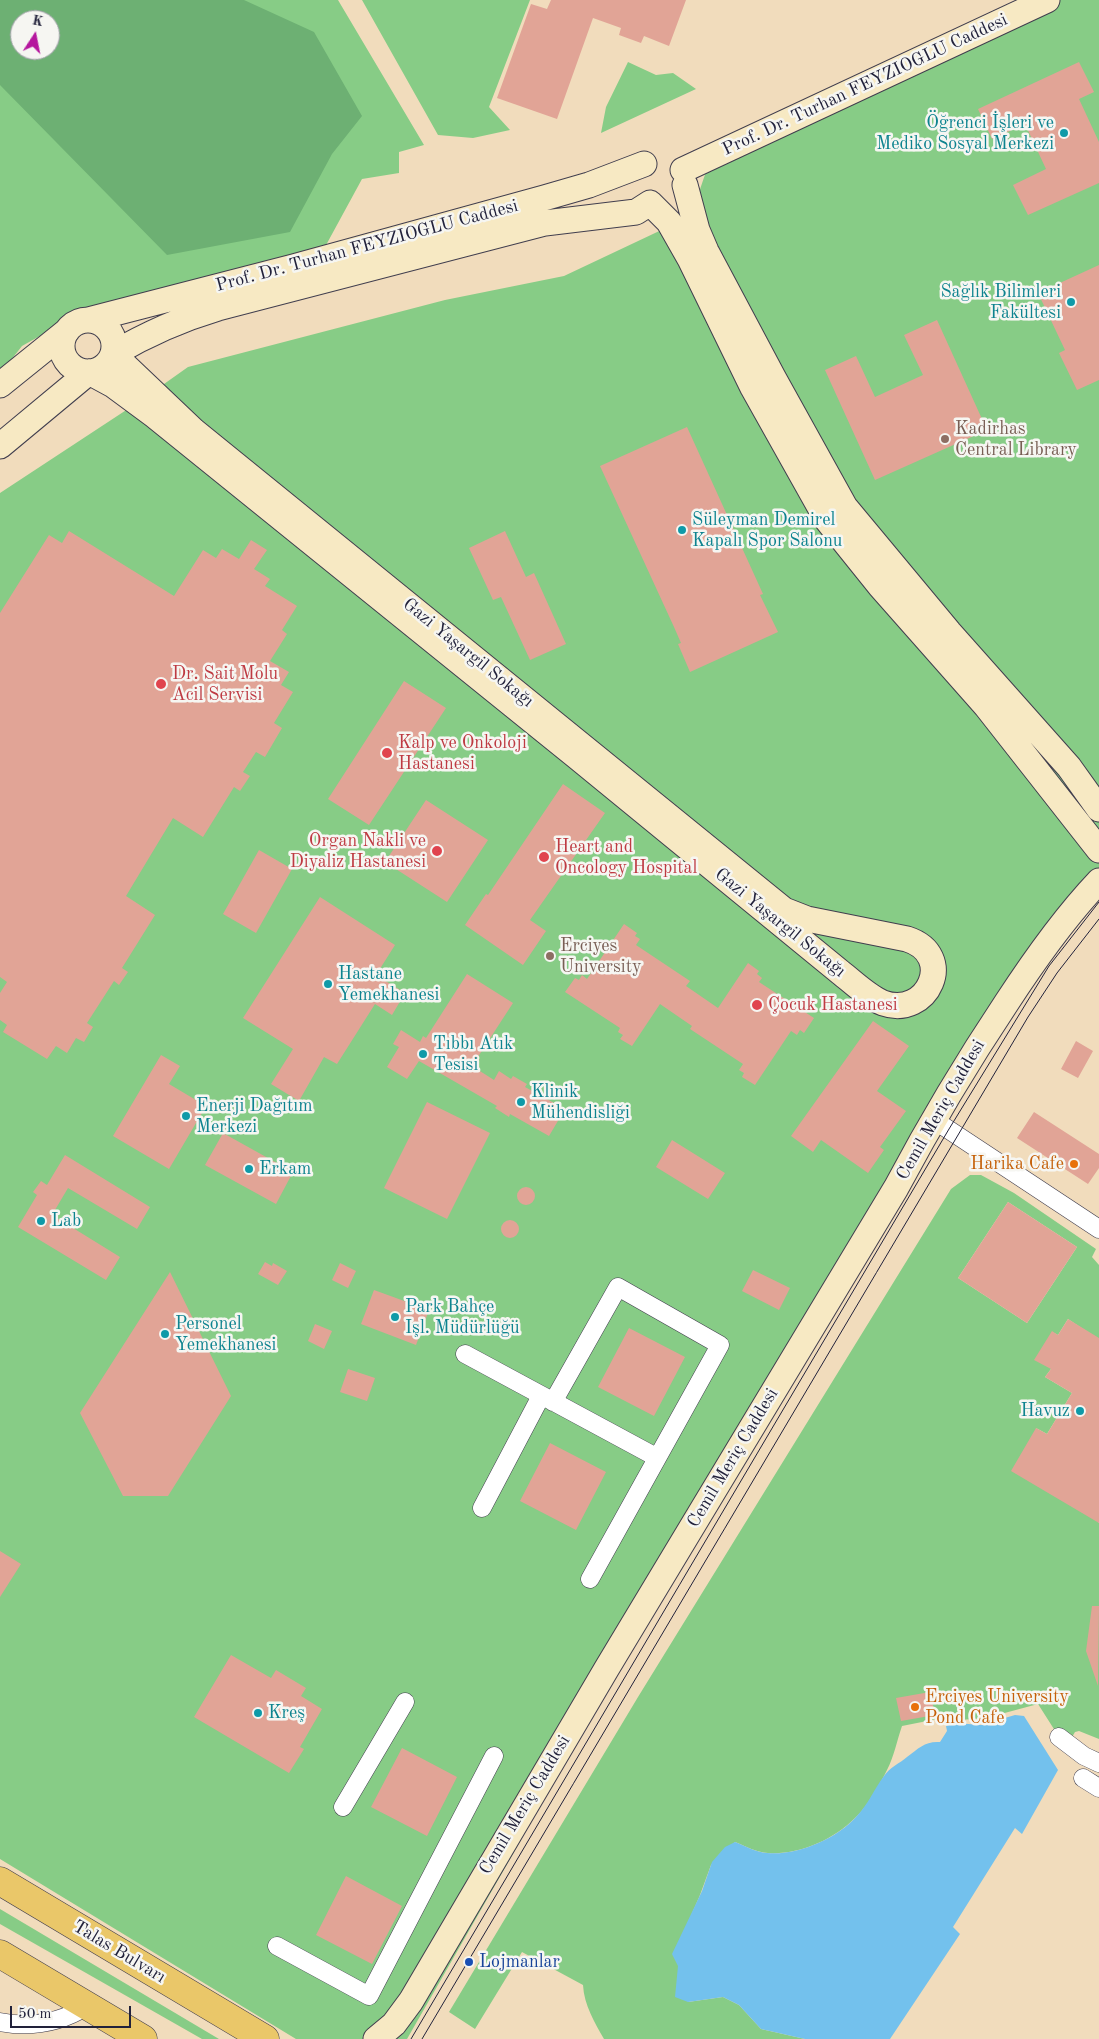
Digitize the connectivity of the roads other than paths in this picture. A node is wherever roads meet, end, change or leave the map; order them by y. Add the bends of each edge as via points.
1 (1047, 0) edge
2 (644, 164) junction
3 (684, 178) junction
4 (650, 203) junction
5 (431, 229) junction
6 (431, 254) junction
7 (77, 326) junction
8 (113, 354) junction
9 (89, 372) junction
10 (0, 385) edge
11 (0, 446) edge
12 (1099, 809) edge
13 (1099, 850) edge
14 (1099, 881) edge
15 (934, 1120) junction
16 (1099, 1229) edge
17 (465, 1354) dead end
18 (547, 1399) junction
19 (656, 1458) junction
20 (482, 1508) dead end
21 (590, 1579) dead end
22 (404, 1702) dead end
23 (1059, 1737) dead end
24 (494, 1756) dead end
25 (1099, 1763) edge
26 (1083, 1778) dead end
27 (1099, 1788) edge
28 (344, 1807) dead end
29 (0, 1881) edge
30 (276, 1946) dead end
31 (0, 1954) edge
32 (87, 2006) junction
33 (0, 2022) edge
34 (143, 2039) edge
35 (264, 2039) edge
36 (376, 2039) edge

1 - 3 street, Prof. Dr. Turhan FEYZIOGLU Caddesi
2 - 3 street via 664,158 678,164
2 - 4 street via 637,186
2 - 5 street, Prof. Dr. Turhan FEYZIOGLU Caddesi via 589,185
3 - 4 street via 678,198 672,203
3 - 12 street via 703,246 846,507 1069,767
4 - 6 street, Prof. Dr. Turhan FEYZIOGLU Caddesi via 636,212 545,223
4 - 13 street via 668,222 690,258 753,388 827,520 885,592 986,706
5 - 6 street via 436,246
5 - 7 street, Prof. Dr. Turhan FEYZIOGLU Caddesi
6 - 8 street, Prof. Dr. Turhan FEYZIOGLU Caddesi via 196,315 153,332
7 - 8 street via 103,325 113,338
7 - 9 street via 63,338 63,355 73,367
7 - 10 street
8 - 9 street via 104,367
8 - 9 street, Gazi Yaşargil Sokağı via 194,430 784,910 806,919 907,939 923,946 933,965 933,978 928,990 919,999 906,1004 890,1005 876,999 155,416
9 - 11 street
14 - 15 street, Cemil Meriç Caddesi via 1080,900 1037,957
15 - 16 street
15 - 36 street, Cemil Meriç Caddesi via 411,2001 394,2024
17 - 18 street
18 - 19 street
18 - 19 street via 618,1287 720,1345
18 - 20 street
19 - 21 street
22 - 28 street
23 - 25 street
24 - 30 street via 370,1996
26 - 27 street
29 - 35 main road, Talas Bulvarı
31 - 32 main road
32 - 33 street via 50,2023 22,2025
32 - 34 main road

